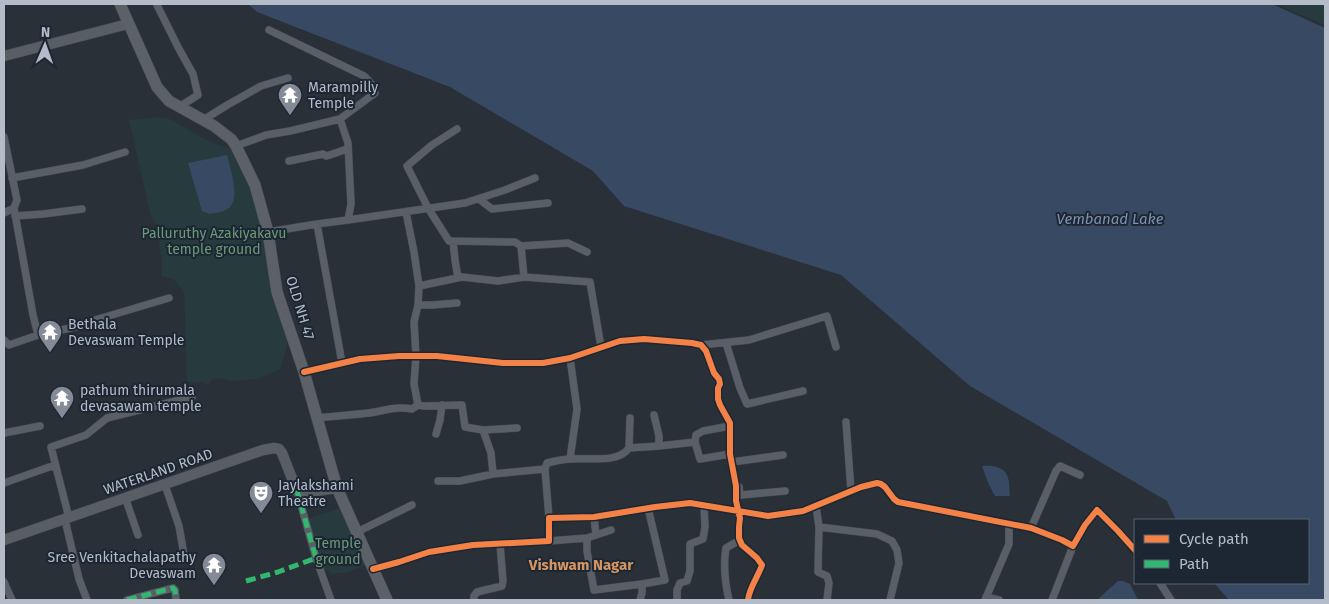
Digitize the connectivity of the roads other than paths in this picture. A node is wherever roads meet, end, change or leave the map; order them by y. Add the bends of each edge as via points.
1 (120, 4) edge
2 (157, 5) dead end
3 (128, 24) junction
4 (269, 30) dead end
5 (4, 56) edge
6 (288, 78) dead end
7 (180, 107) junction
8 (340, 119) junction
9 (203, 120) junction
10 (457, 129) dead end
11 (4, 137) edge
12 (236, 146) junction
13 (348, 149) junction
14 (125, 152) dead end
15 (289, 160) dead end
16 (12, 178) junction
17 (535, 178) dead end
18 (480, 199) junction
19 (548, 203) dead end
20 (82, 208) dead end
21 (428, 208) junction
22 (15, 212) junction
23 (406, 212) junction
24 (4, 213) edge
25 (348, 220) junction
26 (317, 224) junction
27 (268, 232) junction
28 (453, 241) junction
29 (521, 246) junction
30 (587, 252) dead end
31 (524, 277) junction
32 (458, 278) junction
33 (419, 286) junction
34 (169, 298) dead end
35 (457, 303) dead end
36 (418, 305) junction
37 (38, 335) junction
38 (4, 340) edge
39 (726, 343) junction
40 (701, 345) junction
41 (601, 347) junction
42 (836, 347) dead end
43 (416, 356) junction
44 (570, 358) junction
45 (342, 363) junction
46 (304, 372) junction
47 (803, 392) dead end
48 (192, 397) dead end
49 (418, 405) junction
50 (442, 405) junction
51 (654, 415) dead end
52 (317, 418) junction
53 (630, 418) dead end
54 (846, 422) dead end
55 (40, 426) dead end
56 (730, 426) junction
57 (517, 428) dead end
58 (483, 430) junction
59 (4, 433) edge
60 (436, 434) dead end
61 (695, 442) junction
62 (659, 446) junction
63 (629, 448) junction
64 (783, 455) dead end
65 (570, 459) junction
66 (733, 459) junction
67 (55, 465) junction
68 (545, 469) junction
69 (493, 474) junction
70 (1080, 474) dead end
71 (438, 481) dead end
72 (4, 483) edge
73 (165, 485) junction
74 (337, 488) junction
75 (297, 491) junction
76 (785, 491) dead end
77 (851, 491) junction
78 (125, 498) junction
79 (412, 505) dead end
80 (704, 506) junction
81 (816, 506) junction
82 (648, 508) junction
83 (738, 511) junction
84 (594, 517) junction
85 (549, 518) junction
86 (67, 519) junction
87 (1009, 524) junction
88 (819, 527) junction
89 (1031, 528) junction
90 (611, 530) dead end
91 (356, 532) junction
92 (138, 535) dead end
93 (596, 535) junction
94 (587, 538) junction
95 (4, 540) edge
96 (740, 540) junction
97 (549, 541) junction
98 (500, 544) junction
99 (1074, 546) junction
100 (1134, 549) edge
101 (184, 555) dead end
102 (373, 569) junction
103 (4, 582) edge
104 (642, 584) junction
105 (1161, 584) edge
106 (986, 599) edge
107 (12, 600) edge
108 (87, 600) edge
109 (127, 600) edge
110 (176, 600) edge
111 (331, 600) edge
112 (387, 600) edge
113 (474, 600) edge
114 (640, 600) edge
115 (677, 600) edge
116 (729, 600) edge
117 (748, 600) edge
118 (827, 600) edge
119 (890, 600) edge
120 (1000, 600) edge
121 (1052, 600) edge
122 (1171, 600) edge

1 - 3 main road, OLD NH 47
2 - 7 street via 193,74 198,95
3 - 5 main road
3 - 7 main road, OLD NH 47 via 157,87 169,101
4 - 8 street via 368,80 375,93
6 - 9 street via 261,86
7 - 9 main road, OLD NH 47
8 - 12 street via 266,135
8 - 13 street
9 - 12 main road, OLD NH 47
10 - 21 street via 406,166
11 - 16 street
12 - 27 main road, OLD NH 47 via 254,185
13 - 15 street via 326,156
13 - 25 street via 351,204
14 - 16 street via 83,165
16 - 22 street via 17,200
17 - 18 street
18 - 19 street via 492,209
18 - 21 street
20 - 22 street via 43,214
21 - 23 street
21 - 28 street via 449,241
22 - 24 street
22 - 37 street
23 - 25 street
23 - 33 street
25 - 26 street
26 - 27 street
26 - 45 street
27 - 46 main road, OLD NH 47 via 277,292
28 - 29 street via 515,242
28 - 32 street
29 - 30 street via 568,243
29 - 31 street
31 - 32 street via 498,281
31 - 41 street via 590,282
32 - 33 street
33 - 36 street
34 - 37 street via 84,325
35 - 36 street
36 - 43 street via 414,322
37 - 38 street via 9,345
39 - 40 street
39 - 42 street via 748,340 827,316
39 - 47 street via 746,404
40 - 41 street via 644,339
40 - 56 street via 719,379 718,399
41 - 44 street
43 - 44 street via 504,363 543,363
43 - 45 street
43 - 49 street via 414,384
44 - 65 street via 577,409
45 - 46 street
46 - 52 main road, OLD NH 47
48 - 67 street via 107,418 86,435 51,447
49 - 50 street
49 - 52 street via 412,410 394,408
50 - 58 street via 462,405 465,427
50 - 60 street
51 - 62 street
52 - 74 main road, OLD NH 47
53 - 63 street
54 - 77 street
55 - 59 street
56 - 61 street via 703,431 696,435
56 - 66 street
57 - 58 street
58 - 69 street via 491,453
61 - 62 street
61 - 66 street via 700,459
62 - 63 street
63 - 65 street via 615,458
64 - 66 street
65 - 68 street via 547,463
66 - 76 street via 740,495
66 - 83 street
67 - 72 street
67 - 86 street
68 - 69 street
68 - 85 street
69 - 71 street via 460,481
70 - 89 street via 1060,466
73 - 75 main road, WATERLAND ROAD via 274,448 282,453
73 - 78 main road, WATERLAND ROAD
73 - 101 street via 179,526
74 - 75 main road
74 - 91 main road, OLD NH 47
75 - 111 street
77 - 81 street
77 - 87 street via 881,484 898,502
78 - 86 main road, WATERLAND ROAD
78 - 92 street
79 - 91 street
80 - 82 street via 690,503
80 - 83 street
80 - 115 street via 703,538 690,544 690,571 687,581 680,582
81 - 83 street via 768,516
81 - 88 street
82 - 84 street
82 - 104 street via 665,580
83 - 96 street
84 - 85 street
84 - 93 street
85 - 97 street
86 - 95 main road, WATERLAND ROAD
86 - 108 street via 79,580
87 - 89 street
87 - 106 street via 1009,544
88 - 118 street via 818,572 827,576
88 - 119 street via 877,534 892,541 899,563
89 - 99 street
90 - 93 street
91 - 102 main road, OLD NH 47
93 - 94 street
94 - 97 street
94 - 104 street via 594,590
96 - 116 street via 726,548 724,558
96 - 117 street via 762,565
97 - 98 street
98 - 102 street via 429,552
98 - 113 street via 502,586 478,592
99 - 100 street via 1097,510
99 - 121 street
102 - 112 main road, OLD NH 47
103 - 107 street
104 - 114 street
105 - 122 street
106 - 120 street
109 - 110 street via 173,588

